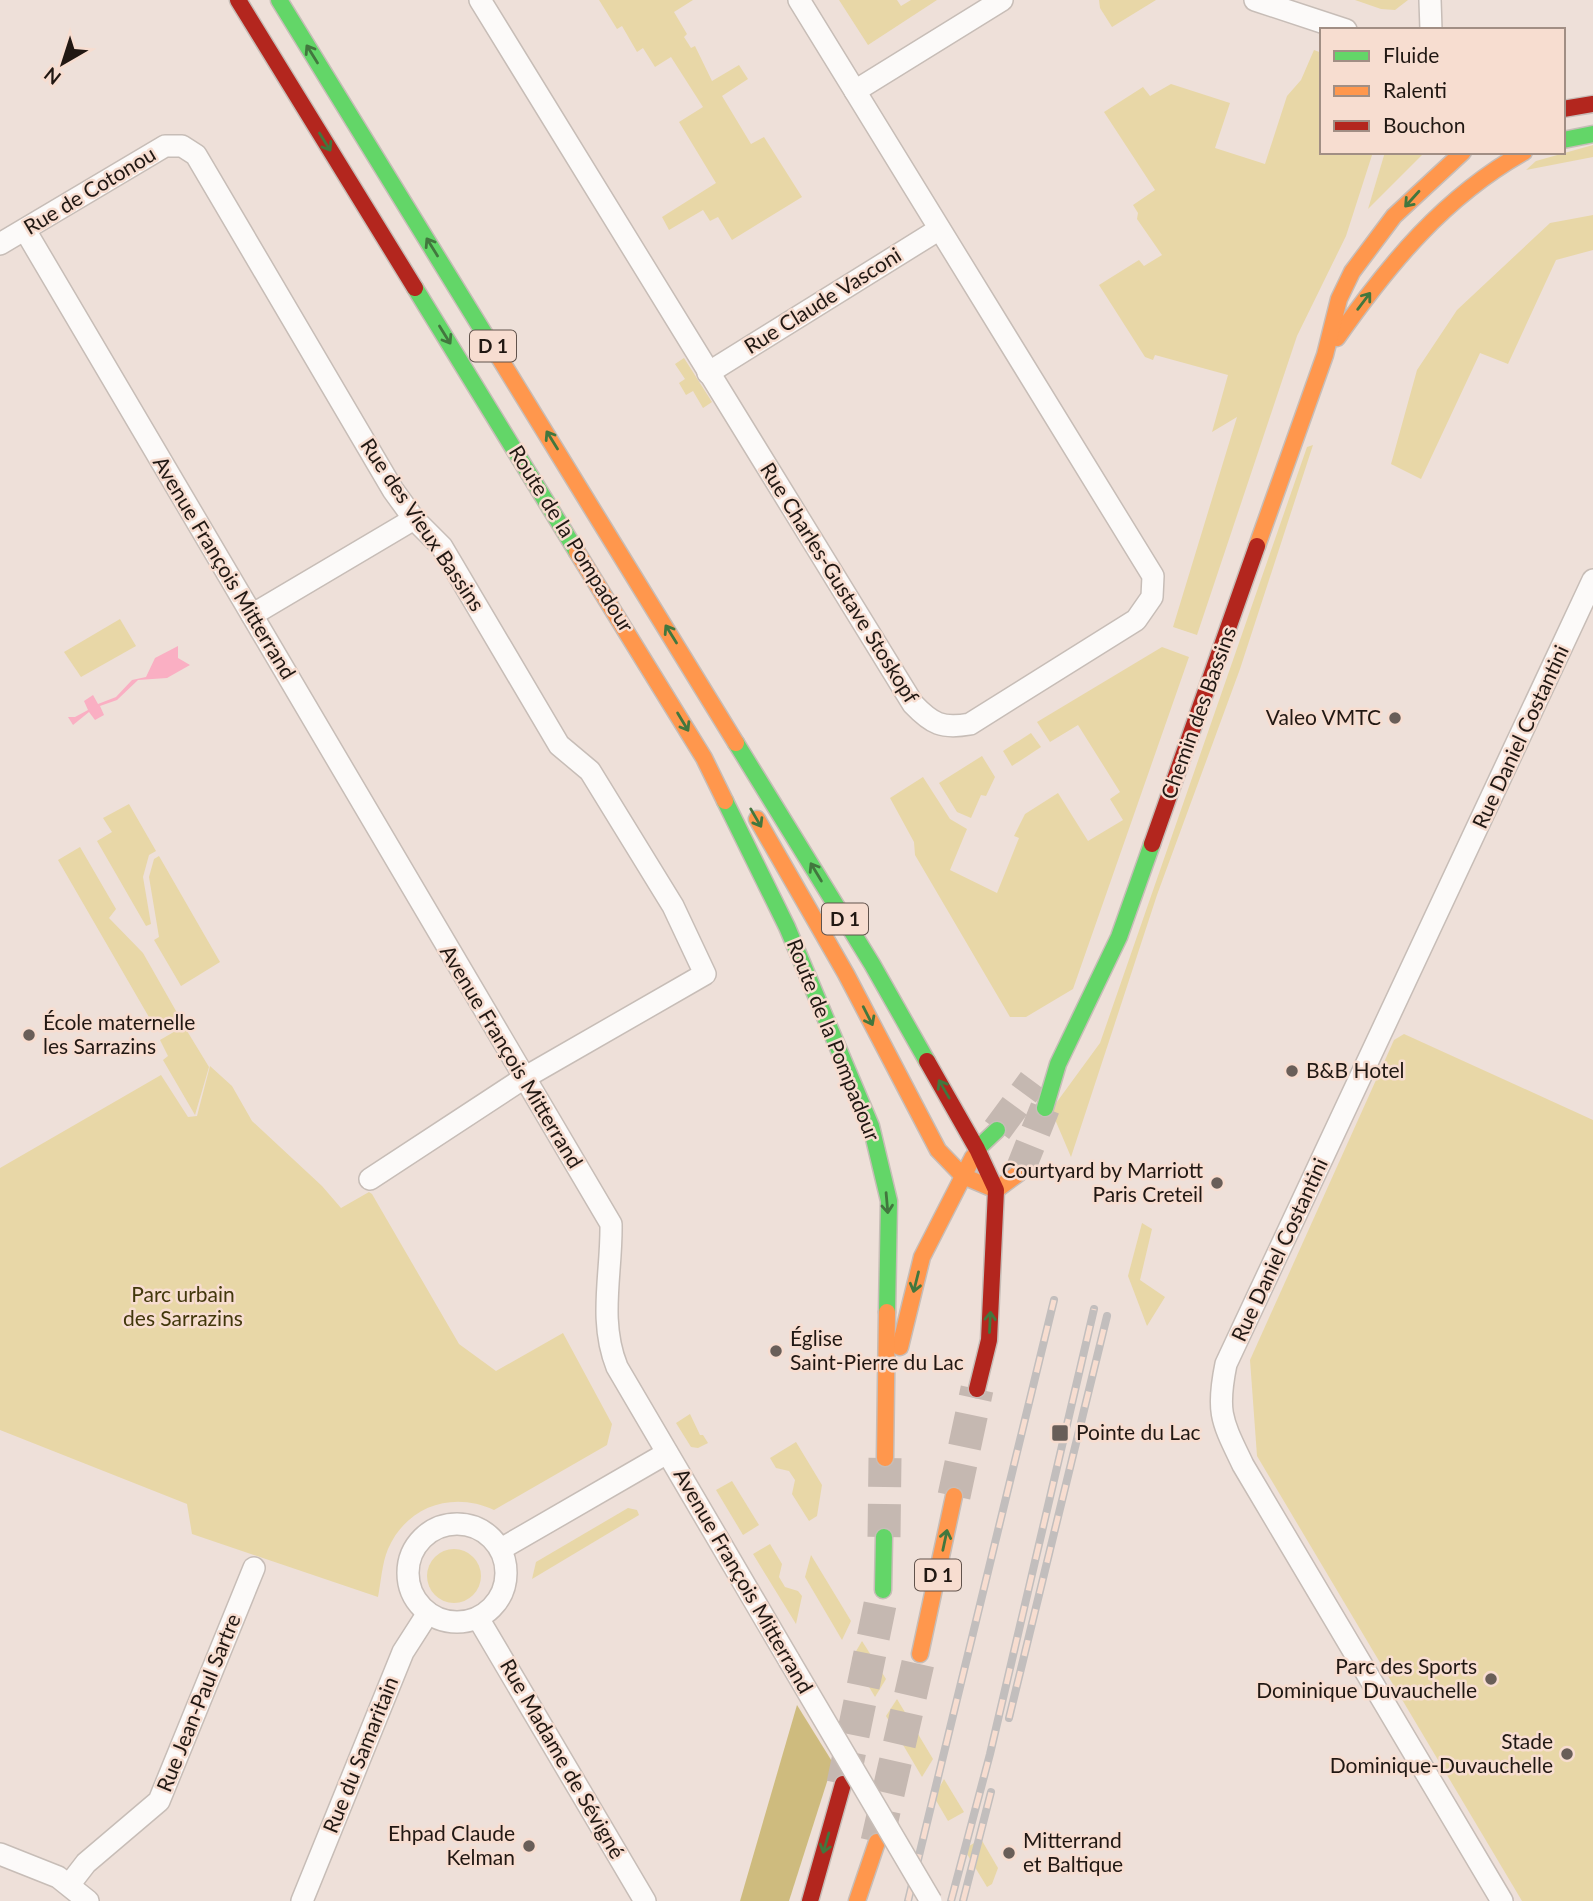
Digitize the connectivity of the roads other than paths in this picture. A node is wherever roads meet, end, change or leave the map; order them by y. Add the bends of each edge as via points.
1 (238, 0) edge
2 (279, 0) edge
3 (480, 0) edge
4 (799, 0) edge
5 (1002, 0) edge
6 (1255, 0) edge
7 (1430, 0) edge
8 (1340, 28) edge
9 (1431, 28) edge
10 (855, 91) junction
11 (1593, 104) edge
12 (1565, 109) edge
13 (1593, 134) edge
14 (1565, 140) edge
15 (182, 146) joint
16 (1460, 154) edge
17 (1463, 154) edge
18 (1502, 157) edge
19 (1472, 185) junction
20 (26, 230) junction
21 (938, 230) junction
22 (0, 244) edge
23 (1325, 355) junction
24 (708, 373) junction
25 (414, 519) junction
26 (1593, 580) edge
27 (252, 615) junction
28 (624, 624) junction
29 (662, 653) dead end
30 (696, 713) dead end
31 (730, 772) dead end
32 (750, 808) dead end
33 (1058, 1064) junction
34 (524, 1078) junction
35 (1033, 1081) tunnel mouth
36 (1045, 1108) tunnel mouth
37 (998, 1130) tunnel mouth
38 (977, 1149) junction
39 (1018, 1173) tunnel mouth
40 (963, 1176) junction
41 (370, 1179) dead end
42 (996, 1190) junction
43 (977, 1389) tunnel mouth
44 (886, 1408) junction
45 (667, 1453) junction
46 (885, 1458) tunnel mouth
47 (954, 1496) tunnel mouth
48 (884, 1536) tunnel mouth
49 (501, 1549) junction
50 (254, 1568) dead end
51 (883, 1590) tunnel mouth
52 (428, 1613) junction
53 (478, 1618) junction
54 (920, 1654) tunnel mouth
55 (843, 1784) tunnel mouth
56 (877, 1842) tunnel mouth
57 (0, 1854) edge
58 (69, 1885) junction
59 (88, 1901) edge
60 (302, 1901) edge
61 (645, 1901) edge
62 (810, 1901) edge
63 (858, 1901) edge
64 (931, 1901) edge
65 (1502, 1901) edge

1 -> 28 main road, Route de la Pompadour / D 1
38 -> 2 main road, Route de la Pompadour / D 1 via 872,964
3 - 24 street, Rue Charles-Gustave Stoskopf
4 - 10 street, Rue Charles-Gustave Stoskopf
5 - 10 street
6 - 8 street
7 - 9 street
10 - 21 street, Rue Charles-Gustave Stoskopf
11 - 12 main road
13 - 14 main road
15 - 20 street, Rue de Cotonou via 165,146
15 - 25 street, Rue des Vieux Bassins via 204,167
16 -> 23 main road, Chemin des Bassins via 1374,240 1342,292
17 - 19 street, Chemin des Bassins
18 - 19 main road, Chemin des Bassins
23 -> 19 main road, Chemin des Bassins via 1405,248
20 - 22 street, Rue de Cotonou
20 - 27 street, Avenue François Mitterrand
21 - 24 street, Rue Claude Vasconi
21 - 24 street, Rue Charles-Gustave Stoskopf via 1153,576 1152,597 1136,620 970,724 953,727 930,722 913,704
23 - 33 main road, Chemin des Bassins via 1119,937
25 - 27 street
25 - 34 street, Rue des Vieux Bassins via 449,556 559,745 590,771 606,796 673,906 705,974
26 - 65 street, Rue Daniel Costantini via 1226,1364 1219,1396 1220,1417 1243,1465
27 - 34 street, Avenue François Mitterrand
28 - 29 main road via 655,642
28 -> 44 main road, Route de la Pompadour / D 1 via 716,782 787,927 871,1126 889,1201
30 - 31 main road
32 -> 40 main road via 846,974 938,1150
33 - 35 main road
33 - 36 main road, Chemin des Bassins
34 - 41 street
34 - 45 street, Avenue François Mitterrand via 611,1224 605,1314 608,1346
37 - 38 main road
38 - 40 main road, D 1
38 - 42 main road, D 1
39 - 42 main road
40 - 42 main road
40 -> 44 main road, D 1 via 922,1257
43 -> 42 main road, D 1 via 989,1340
44 - 46 main road, D 1
45 - 49 street
45 - 64 street, Avenue François Mitterrand, bridge
54 -> 47 main road, D 1
48 - 51 main road
49 - 52 street via 484,1532 461,1523 445,1524 418,1541 410,1555 408,1579 417,1602
49 - 53 street via 506,1564 504,1588 491,1609
50 - 58 street, Rue Jean-Paul Sartre via 159,1801 86,1863
52 - 53 street via 444,1621
52 - 60 street, Rue du Samaritain via 403,1652
53 - 61 street, Rue Madame de Sévigné
55 -> 62 main road
56 - 63 main road
57 - 58 street
58 - 59 street

